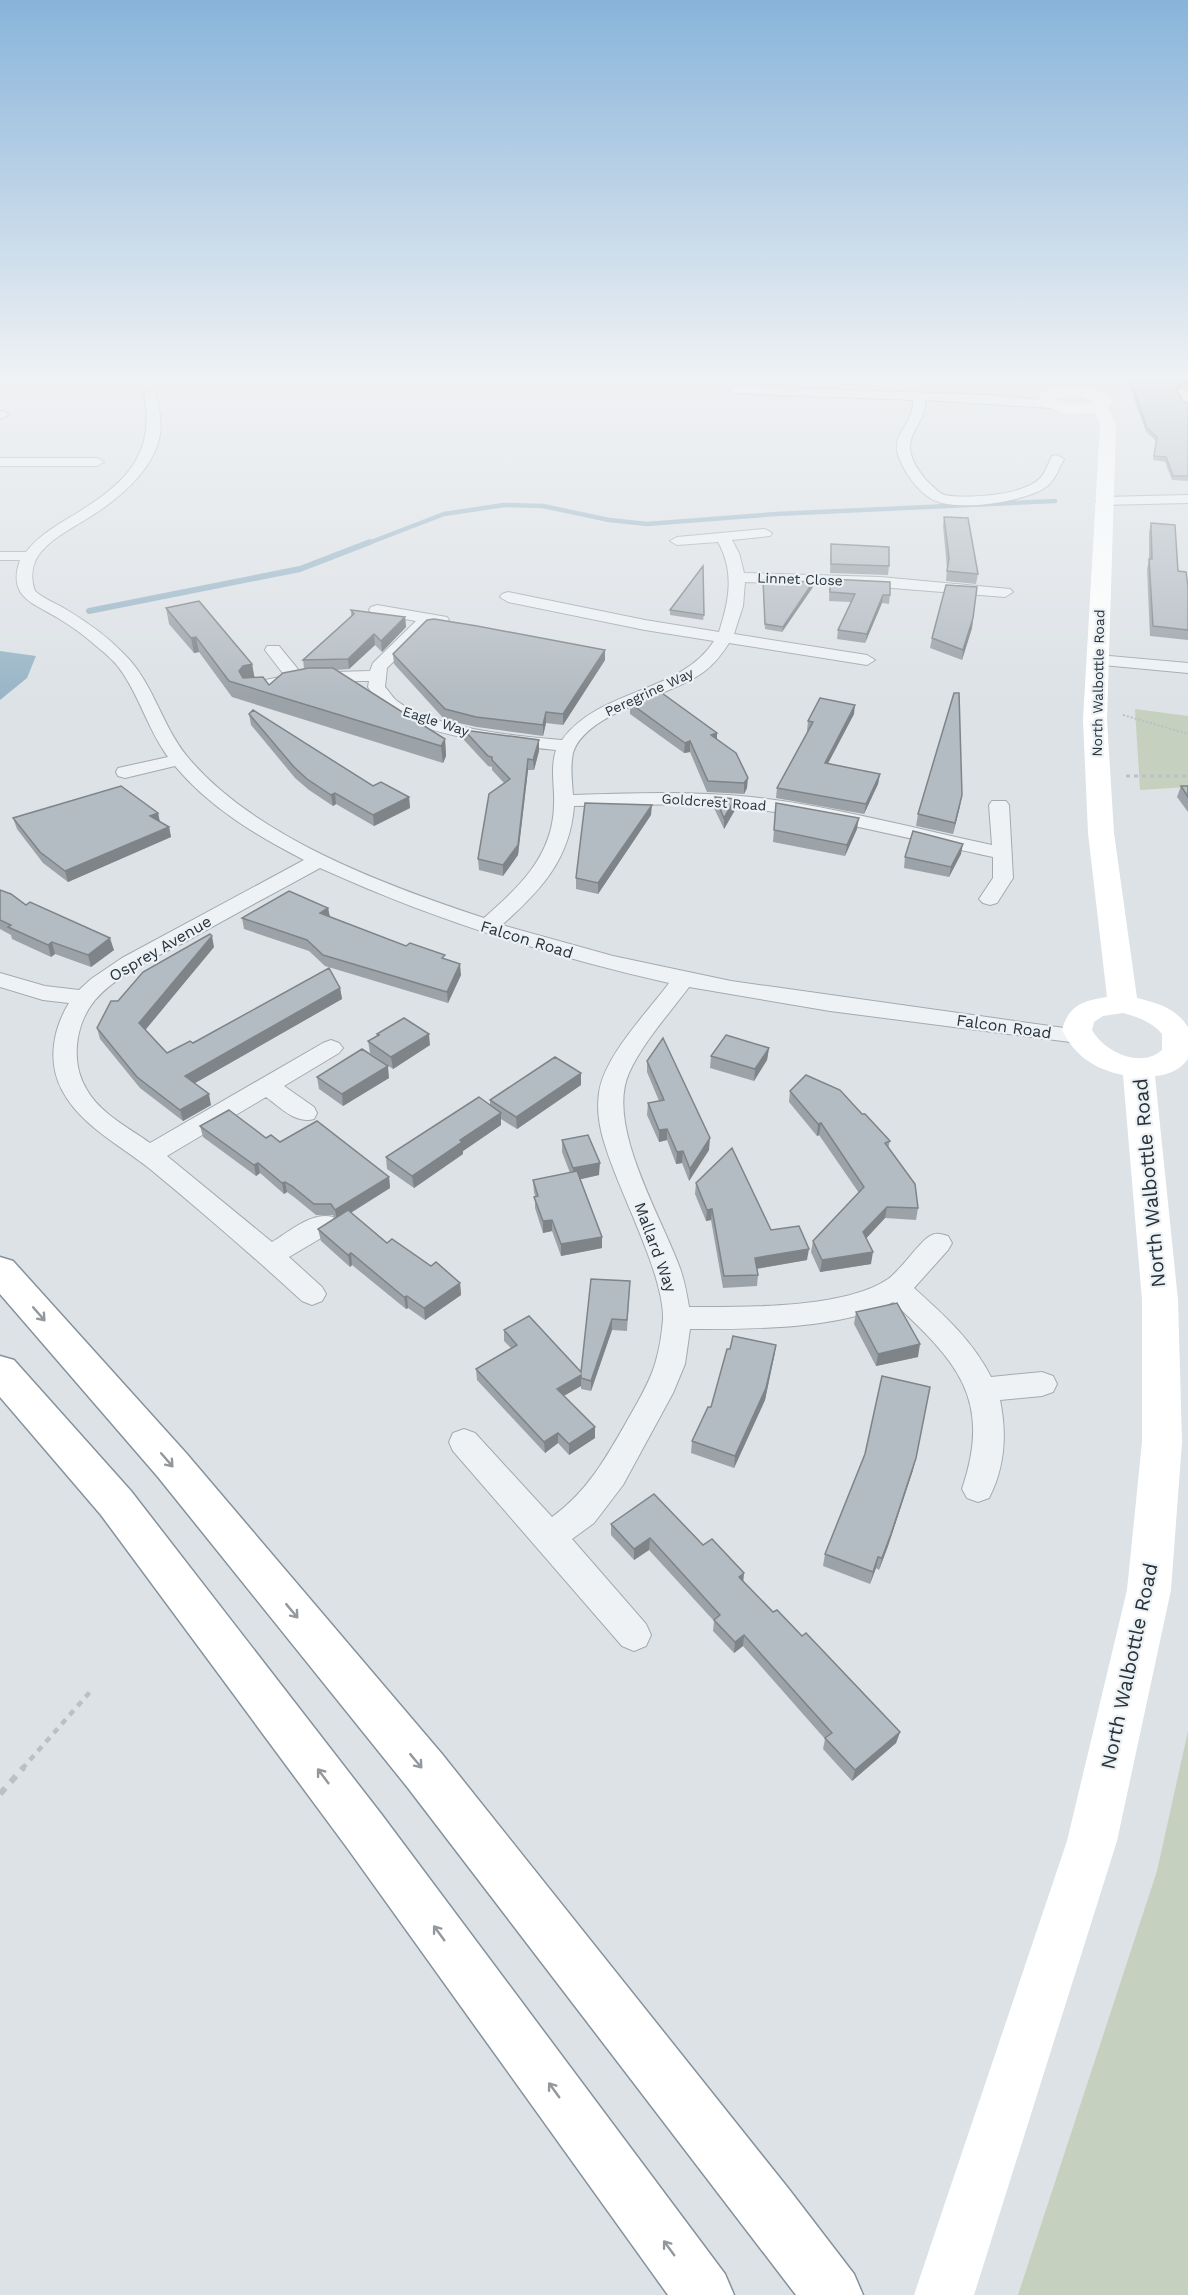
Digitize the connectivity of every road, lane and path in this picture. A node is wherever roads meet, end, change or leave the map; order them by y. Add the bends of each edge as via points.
1 (123, 483) edge
2 (925, 483) edge
3 (1043, 483) edge
4 (1104, 483) edge
5 (1188, 499) edge
6 (1103, 501) junction
7 (765, 533) dead end
8 (723, 537) junction
9 (677, 541) dead end
10 (0, 556) edge
11 (30, 556) junction
12 (1004, 574) dead end
13 (738, 577) junction
14 (1005, 592) junction
15 (508, 597) dead end
16 (377, 610) dead end
17 (1004, 610) dead end
18 (428, 618) junction
19 (459, 623) edge
20 (724, 639) junction
21 (273, 650) dead end
22 (867, 660) dead end
23 (1098, 660) junction
24 (1188, 668) edge
25 (374, 676) junction
26 (296, 678) junction
27 (252, 687) edge
28 (1096, 707) junction
29 (1188, 734) edge
30 (567, 746) junction
31 (178, 759) junction
32 (124, 772) dead end
33 (1098, 776) junction
34 (1188, 776) edge
35 (564, 801) junction
36 (999, 805) dead end
37 (1003, 853) junction
38 (317, 861) junction
39 (990, 899) dead end
40 (487, 927) junction
41 (684, 979) junction
42 (0, 980) edge
43 (84, 998) junction
44 (1123, 1004) junction
45 (1078, 1036) junction
46 (1185, 1039) edge
47 (331, 1048) dead end
48 (1138, 1067) junction
49 (267, 1086) junction
50 (304, 1113) dead end
51 (148, 1155) junction
52 (323, 1224) edge
53 (938, 1243) dead end
54 (270, 1256) junction
55 (0, 1270) edge
56 (896, 1288) junction
57 (312, 1294) dead end
58 (677, 1318) junction
59 (0, 1371) edge
60 (1042, 1384) dead end
61 (983, 1390) junction
62 (464, 1442) dead end
63 (978, 1489) dead end
64 (550, 1537) junction
65 (634, 1635) dead end
66 (90, 1692) dead end
67 (0, 1794) edge
68 (704, 2295) edge
69 (833, 2295) edge
70 (944, 2295) edge

1 - 11 street
2 - 3 street via 946,500 1008,496
4 - 6 main road, North Walbottle Road
5 - 6 street
6 - 23 main road, North Walbottle Road
7 - 8 street
8 - 9 street
8 - 13 street, Peregrine Way
10 - 11 street
11 - 31 street, Falcon Road via 24,577 26,588 114,654 134,677
12 - 14 street
13 - 14 street, Linnet Close
13 - 20 street, Peregrine Way via 733,620
14 - 17 street
15 - 20 street
16 - 18 street
18 - 19 street
18 - 25 street
20 - 22 street
20 - 30 street, Peregrine Way via 697,671 600,716
21 - 26 street
23 - 24 street
23 - 28 main road, North Walbottle Road
25 - 26 street
25 - 30 street, Eagle Way via 376,691 383,699 427,721 500,738
26 - 27 street
28 - 29 path
28 - 33 main road, North Walbottle Road
30 - 35 street via 562,771
31 - 32 street
31 - 38 street, Falcon Road via 233,810
33 - 34 path
33 - 44 main road, North Walbottle Road via 1101,833
35 - 37 street, Goldcrest Road via 671,798 751,803 828,814
35 - 40 street via 562,832 548,865
36 - 37 street
37 - 39 street via 1003,878
38 - 40 street, Falcon Road
38 - 43 street, Osprey Avenue via 134,960
40 - 41 street, Falcon Road via 562,950
41 - 45 street, Falcon Road
41 - 58 street, Mallard Way via 627,1055 614,1083 610,1110 616,1144 668,1274
42 - 43 street via 43,993
43 - 51 street, Osprey Avenue via 66,1040 67,1077 90,1109
44 - 45 main road, North Walbottle Road via 1091,1009 1081,1017
44 - 46 main road, North Walbottle Road via 1160,1016
45 - 48 main road, North Walbottle Road via 1102,1058
46 - 48 main road, North Walbottle Road via 1173,1060
47 - 49 street
48 - 70 main road, North Walbottle Road via 1160,1300 1162,1442 1149,1590 1092,1841
49 - 50 street
49 - 51 street
51 - 54 street, Osprey Avenue
52 - 54 street
53 - 56 street
54 - 57 street, Osprey Avenue
55 -> 69 main road via 172,1465 425,1771
56 - 58 street via 865,1301 788,1314
56 - 61 street via 946,1333
58 - 64 street, Mallard Way via 670,1364 612,1476 583,1513
68 -> 59 main road via 365,1832 116,1503
60 - 61 street
61 - 63 street via 990,1430
62 - 64 street
64 - 65 street
66 - 67 path

